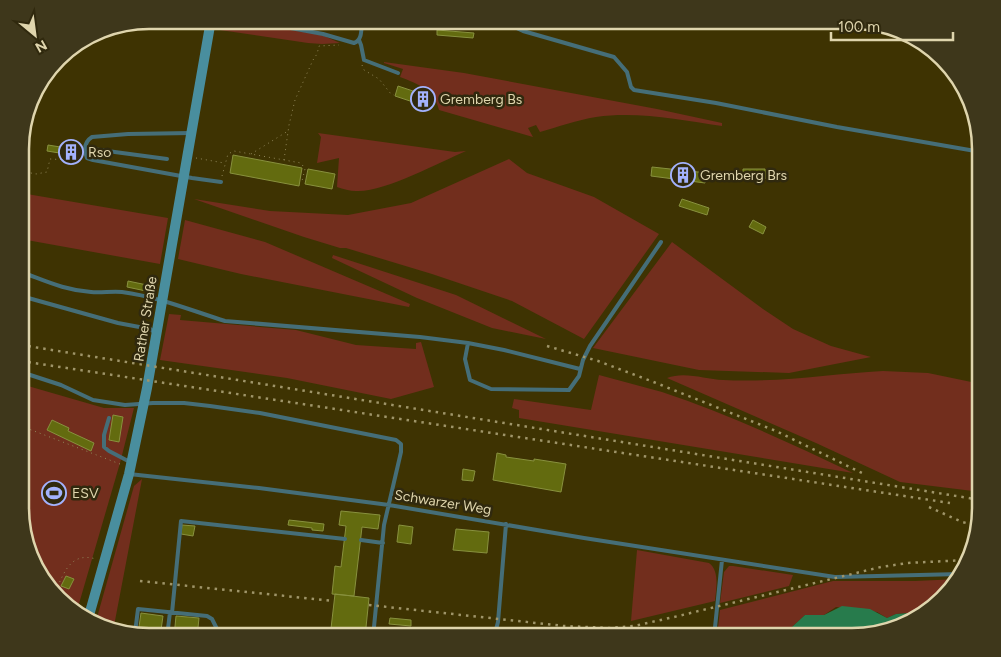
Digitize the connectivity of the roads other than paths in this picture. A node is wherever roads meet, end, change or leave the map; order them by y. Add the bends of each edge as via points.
1 (209, 29) edge
2 (296, 29) edge
3 (361, 29) edge
4 (519, 29) edge
5 (359, 40) junction
6 (398, 73) dead end
7 (191, 133) junction
8 (85, 148) junction
9 (972, 150) edge
10 (167, 159) dead end
11 (221, 182) road end
12 (661, 242) dead end
13 (29, 275) edge
14 (29, 298) edge
15 (156, 333) junction
16 (468, 343) junction
17 (580, 369) junction
18 (29, 375) edge
19 (109, 418) dead end
20 (130, 468) junction
21 (389, 505) junction
22 (506, 524) junction
23 (344, 538) dead end
24 (361, 540) dead end
25 (382, 543) junction
26 (722, 560) junction
27 (952, 574) edge
28 (90, 612) edge
29 (171, 612) junction
30 (136, 627) edge
31 (168, 628) edge
32 (216, 628) edge
33 (374, 628) edge
34 (496, 628) edge
35 (715, 628) edge

1 - 7 street, Rather Straße
2 - 5 lane via 354,43
3 - 5 lane
4 - 9 lane via 614,57 627,72 634,90
5 - 6 lane via 364,60
7 - 8 lane via 92,137
7 - 15 street, Rather Straße
8 - 10 lane
8 - 11 lane via 87,158
12 - 17 lane via 590,346
13 - 16 lane via 58,287 93,292 119,291 154,298 225,320
14 - 15 lane
15 - 20 street, Rather Straße
16 - 17 lane
16 - 17 lane via 465,359 470,380 491,389 569,390
18 - 21 lane via 94,400 125,405 184,403 396,440 401,452
19 - 20 lane via 104,447 126,461
20 - 21 lane, Schwarzer Weg
20 - 28 street, Rather Straße
21 - 22 lane, Schwarzer Weg
21 - 25 lane
22 - 26 lane, Schwarzer Weg
22 - 34 lane
23 - 29 lane via 181,521
24 - 25 lane
25 - 33 lane
26 - 27 lane, Schwarzer Weg via 835,577
26 - 35 lane
29 - 30 lane via 138,609
29 - 31 lane
29 - 32 lane via 207,616

